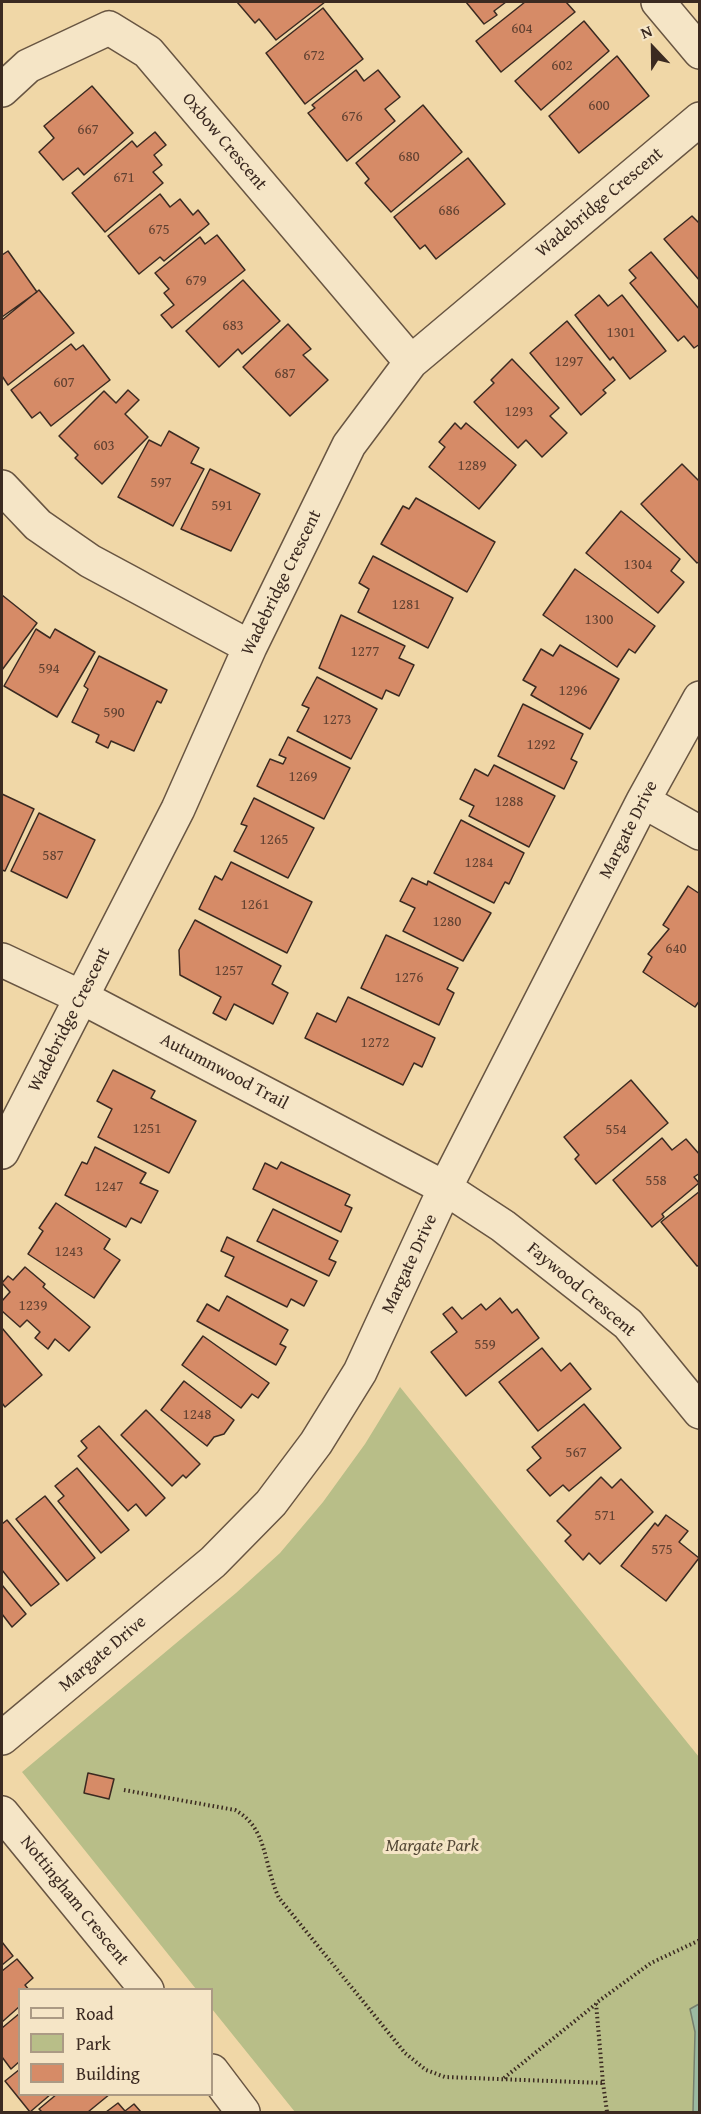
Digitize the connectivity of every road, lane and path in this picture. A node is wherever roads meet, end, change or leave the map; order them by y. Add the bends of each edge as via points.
1 (658, 2) edge
2 (699, 52) edge
3 (2, 90) edge
4 (699, 118) edge
5 (411, 362) junction
6 (2, 487) edge
7 (250, 647) junction
8 (699, 699) edge
9 (644, 801) junction
10 (699, 833) edge
11 (2, 960) edge
12 (83, 998) junction
13 (2, 1152) edge
14 (445, 1188) junction
15 (699, 1412) edge
16 (2, 1738) edge
17 (124, 1790) dead end
18 (2, 1813) edge
19 (699, 1940) edge
20 (146, 1988) edge
21 (596, 2003) junction
22 (213, 2072) edge
23 (504, 2079) junction
24 (603, 2084) junction
25 (243, 2112) edge
26 (607, 2112) edge

1 - 2 street
3 - 5 street, Oxbow Crescent via 28,66 109,28 148,52
4 - 5 street, Wadebridge Crescent
5 - 7 street, Wadebridge Crescent via 349,445
6 - 7 street via 38,525 90,561
7 - 12 street, Wadebridge Crescent via 178,809
8 - 9 street, Margate Drive
9 - 10 street
9 - 14 street, Margate Drive
11 - 12 street, Autumnwood Trail
12 - 13 street, Wadebridge Crescent
12 - 14 street, Autumnwood Trail
14 - 15 street, Faywood Crescent via 503,1226 628,1324
14 - 16 street, Margate Drive via 360,1372 316,1443 271,1503 213,1562
17 - 23 path via 235,1810 250,1818 258,1830 279,1898 405,2053 426,2070 445,2077
18 - 20 street, Nottingham Crescent
19 - 21 path via 651,1963
21 - 23 path
21 - 24 path
22 - 25 street
23 - 24 path
24 - 26 path

